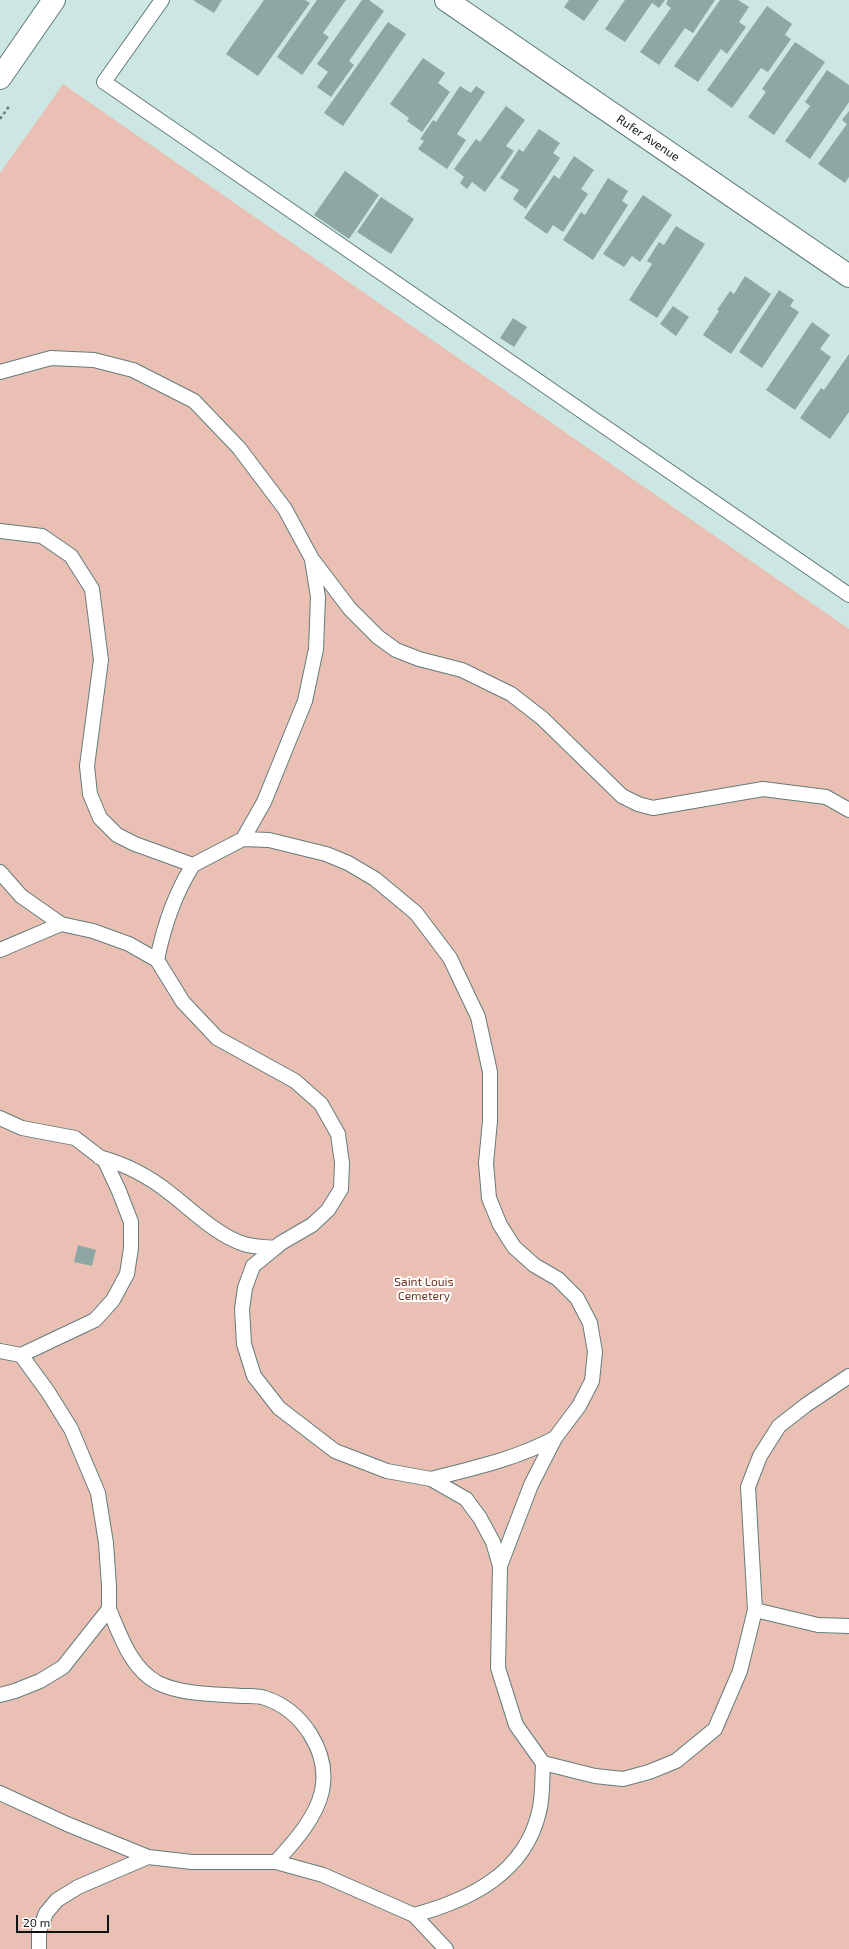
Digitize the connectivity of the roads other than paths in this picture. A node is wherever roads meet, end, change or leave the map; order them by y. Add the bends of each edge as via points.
1 (54, 0) edge
2 (162, 0) edge
3 (446, 0) edge
4 (0, 78) edge
5 (846, 267) edge
6 (0, 372) edge
7 (0, 531) edge
8 (312, 559) junction
9 (849, 596) edge
10 (849, 810) edge
11 (243, 839) junction
12 (193, 865) junction
13 (0, 872) edge
14 (61, 924) junction
15 (0, 950) edge
16 (157, 960) junction
17 (0, 1118) edge
18 (98, 1156) junction
19 (274, 1248) junction
20 (0, 1351) edge
21 (21, 1355) junction
22 (849, 1376) edge
23 (555, 1438) junction
24 (431, 1479) junction
25 (500, 1566) junction
26 (109, 1609) junction
27 (755, 1610) junction
28 (849, 1626) edge
29 (0, 1695) edge
30 (543, 1763) junction
31 (0, 1793) edge
32 (148, 1857) junction
33 (276, 1862) junction
34 (414, 1915) junction
35 (39, 1949) edge
36 (446, 1949) edge

1 - 4 street
2 - 9 lane via 104,82
3 - 5 street, Rufer Avenue
6 - 8 lane via 51,358 94,360 133,370 194,401 240,448 281,503
7 - 12 lane via 42,536 72,556 92,589 101,660 87,766 90,794 100,818 117,835
8 - 10 lane via 350,609 378,637 396,650 462,670 512,694 542,718 622,796 638,804 652,808 764,789 826,798
8 - 11 lane via 318,597 316,649 305,701 264,802
11 - 12 lane
11 - 23 lane via 269,840 326,854 348,863 375,879 416,913 450,958 478,1017 490,1072 490,1121 486,1163 489,1198 500,1225 514,1247 558,1279 577,1298 590,1323 595,1352 592,1381 579,1406
12 - 16 lane via 169,910
13 - 14 lane via 21,896
14 - 15 lane
14 - 16 lane via 93,931 129,944
16 - 19 lane via 183,1002 217,1038 295,1081 321,1104 338,1134 342,1163 341,1189 328,1210 312,1224
17 - 18 lane via 22,1128 75,1138
18 - 19 lane via 139,1173 214,1229 244,1244
18 - 21 lane via 105,1161 131,1222 127,1274 113,1300 95,1320
19 - 24 lane via 253,1266 245,1288 242,1309 244,1344 254,1376 279,1408 335,1451 387,1471
20 - 21 lane
21 - 26 lane via 71,1429 98,1493 106,1543 110,1586
22 - 27 lane via 779,1426 748,1487
23 - 24 lane via 515,1457
23 - 25 lane via 531,1485
24 - 25 lane via 466,1499 493,1542
25 - 30 lane via 498,1668 516,1725
26 - 29 lane via 63,1667 40,1681
26 - 33 lane via 123,1642 143,1672 158,1683 177,1689 264,1697 293,1713 304,1725 320,1756 322,1791 313,1814 291,1846
27 - 28 lane via 818,1624
27 - 30 lane via 740,1671 715,1729 676,1761 623,1779 595,1776
30 - 34 lane via 540,1812 522,1854 488,1884 443,1907
31 - 32 lane
32 - 33 lane via 192,1862
32 - 35 lane via 78,1887 57,1900 46,1913 39,1931
33 - 34 lane via 323,1875
34 - 36 lane

